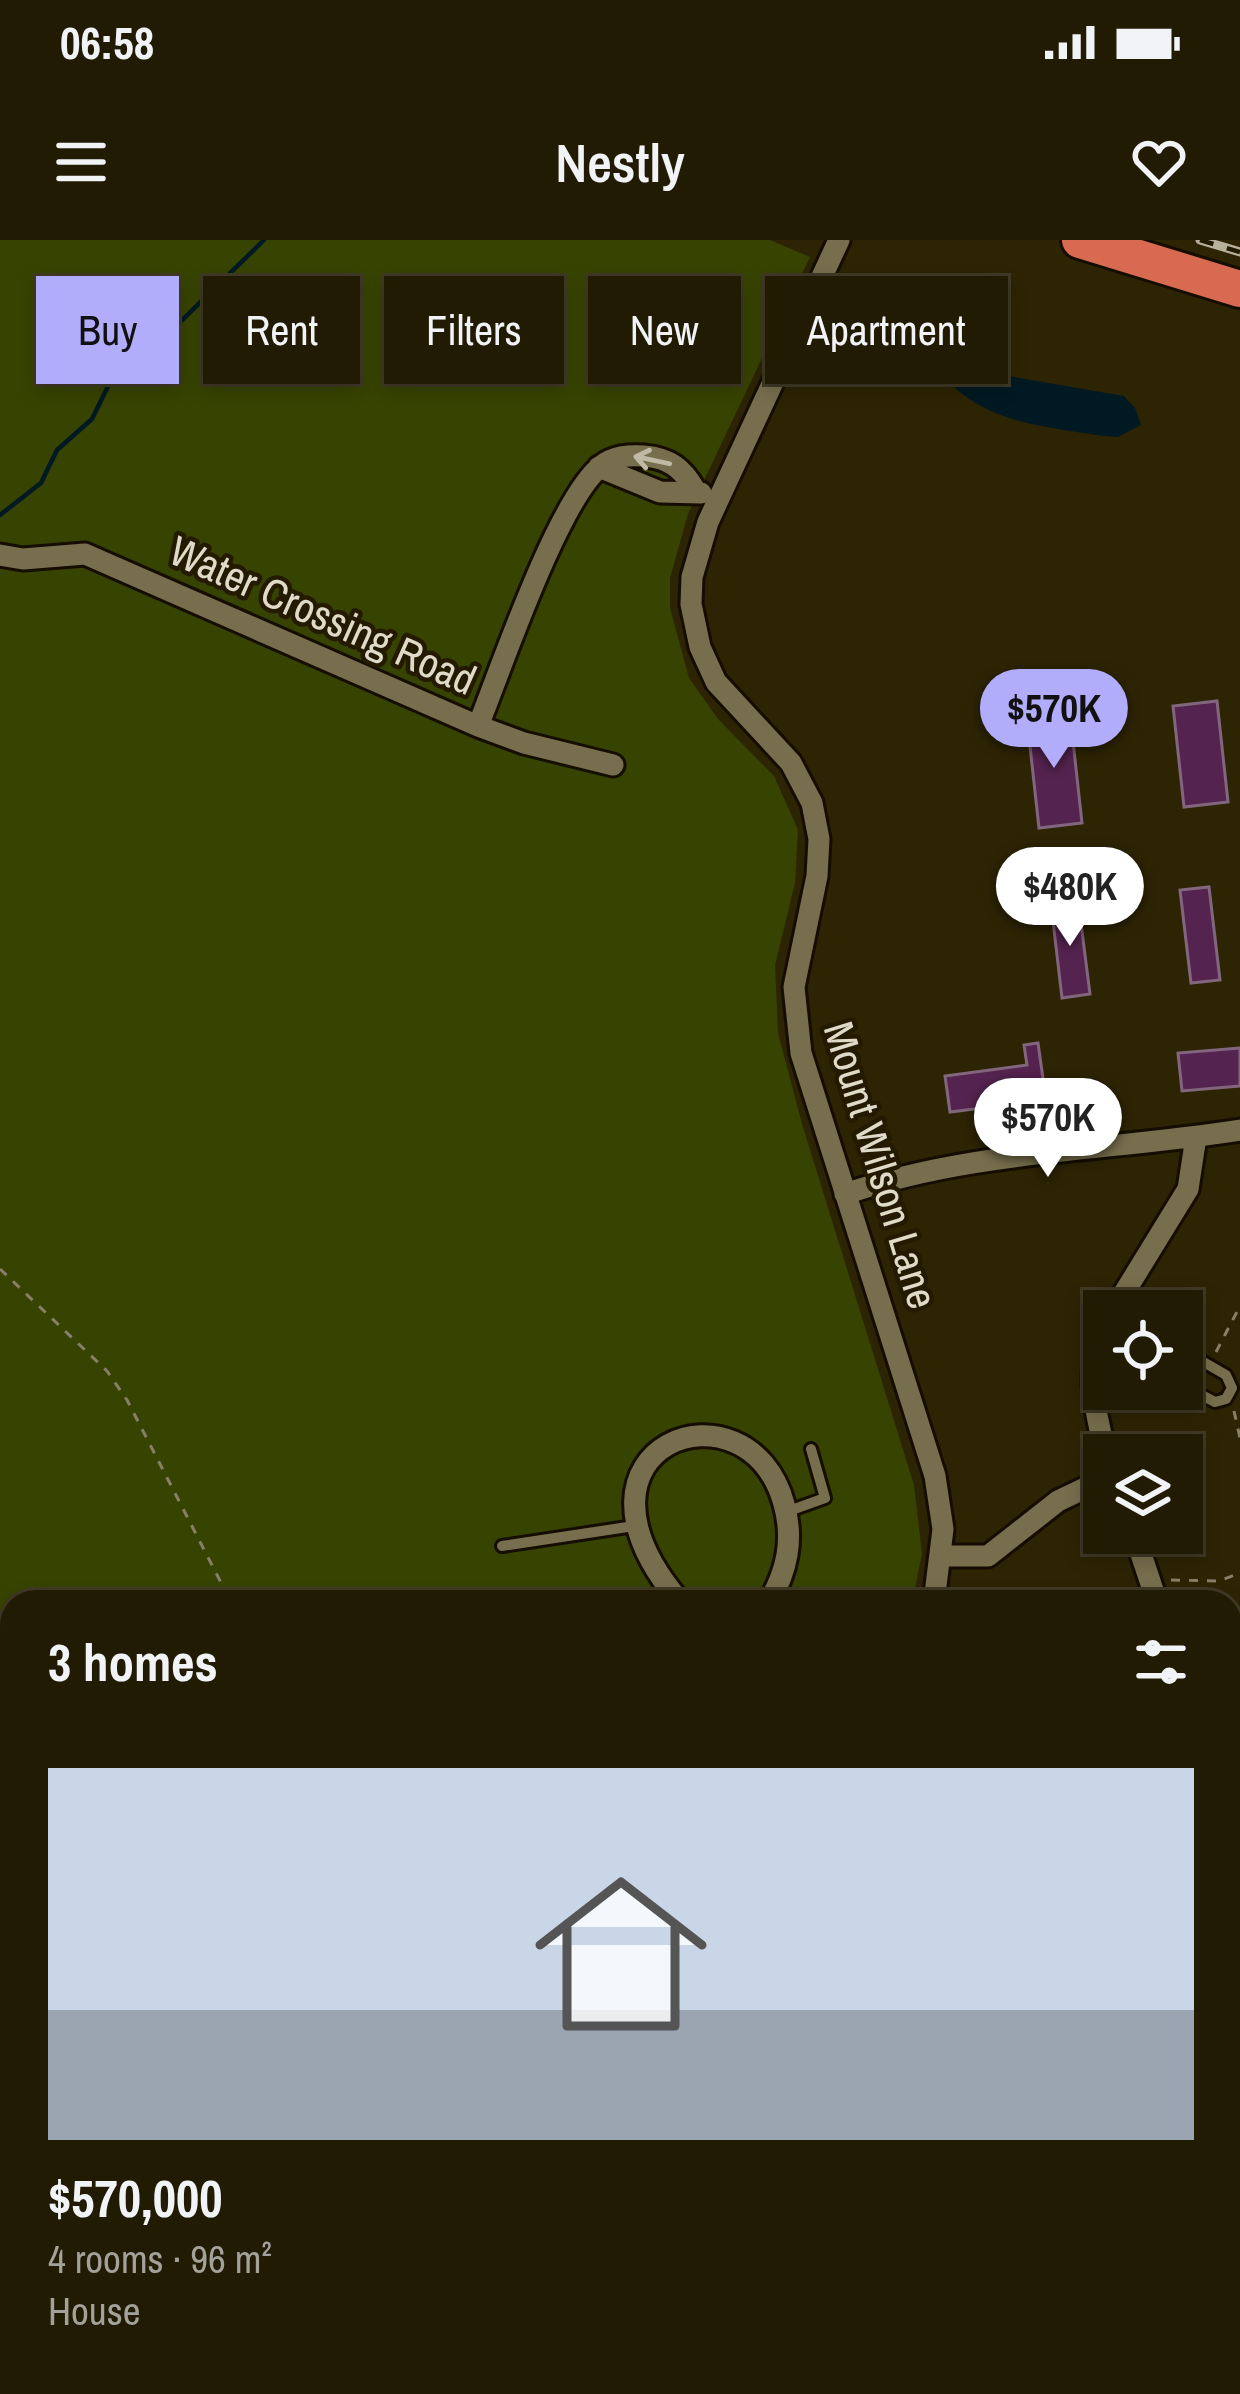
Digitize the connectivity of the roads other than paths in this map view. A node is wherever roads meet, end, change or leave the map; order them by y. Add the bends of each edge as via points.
1 (839, 240) edge
2 (1080, 240) edge
3 (1240, 289) edge
4 (717, 501) junction
5 (0, 555) edge
6 (478, 726) junction
7 (613, 765) dead end
8 (1240, 1130) edge
9 (1196, 1137) junction
10 (845, 1194) junction
11 (1126, 1290) edge
12 (1203, 1362) edge
13 (1203, 1395) edge
14 (812, 1449) dead end
15 (1083, 1489) edge
16 (786, 1512) junction
17 (634, 1526) junction
18 (502, 1546) dead end
19 (1142, 1554) edge
20 (943, 1556) junction
21 (673, 1590) edge
22 (775, 1590) edge
23 (936, 1590) edge
24 (1157, 1590) edge

1 - 4 street, Mount Wilson Lane
2 - 3 highway
4 - 6 street via 695,490 660,492 599,467 572,502
4 - 10 street, Mount Wilson Lane via 692,577 694,625 716,682 791,763 812,803 819,856 795,1007 801,1053
5 - 6 street, Water Crossing Road via 86,554
6 - 7 street, Water Crossing Road
8 - 9 street
9 - 10 street via 988,1159
9 - 11 street via 1188,1189
10 - 20 street, Mount Wilson Lane via 935,1477
12 - 13 lane via 1232,1388 1215,1402
14 - 16 lane via 825,1498
15 - 20 street via 988,1556
16 - 17 street via 773,1477 753,1455 731,1440 696,1436 672,1442 648,1462 634,1494
16 - 22 street via 786,1566
17 - 18 lane
17 - 21 street
19 - 24 street
20 - 23 street, Mount Wilson Lane

